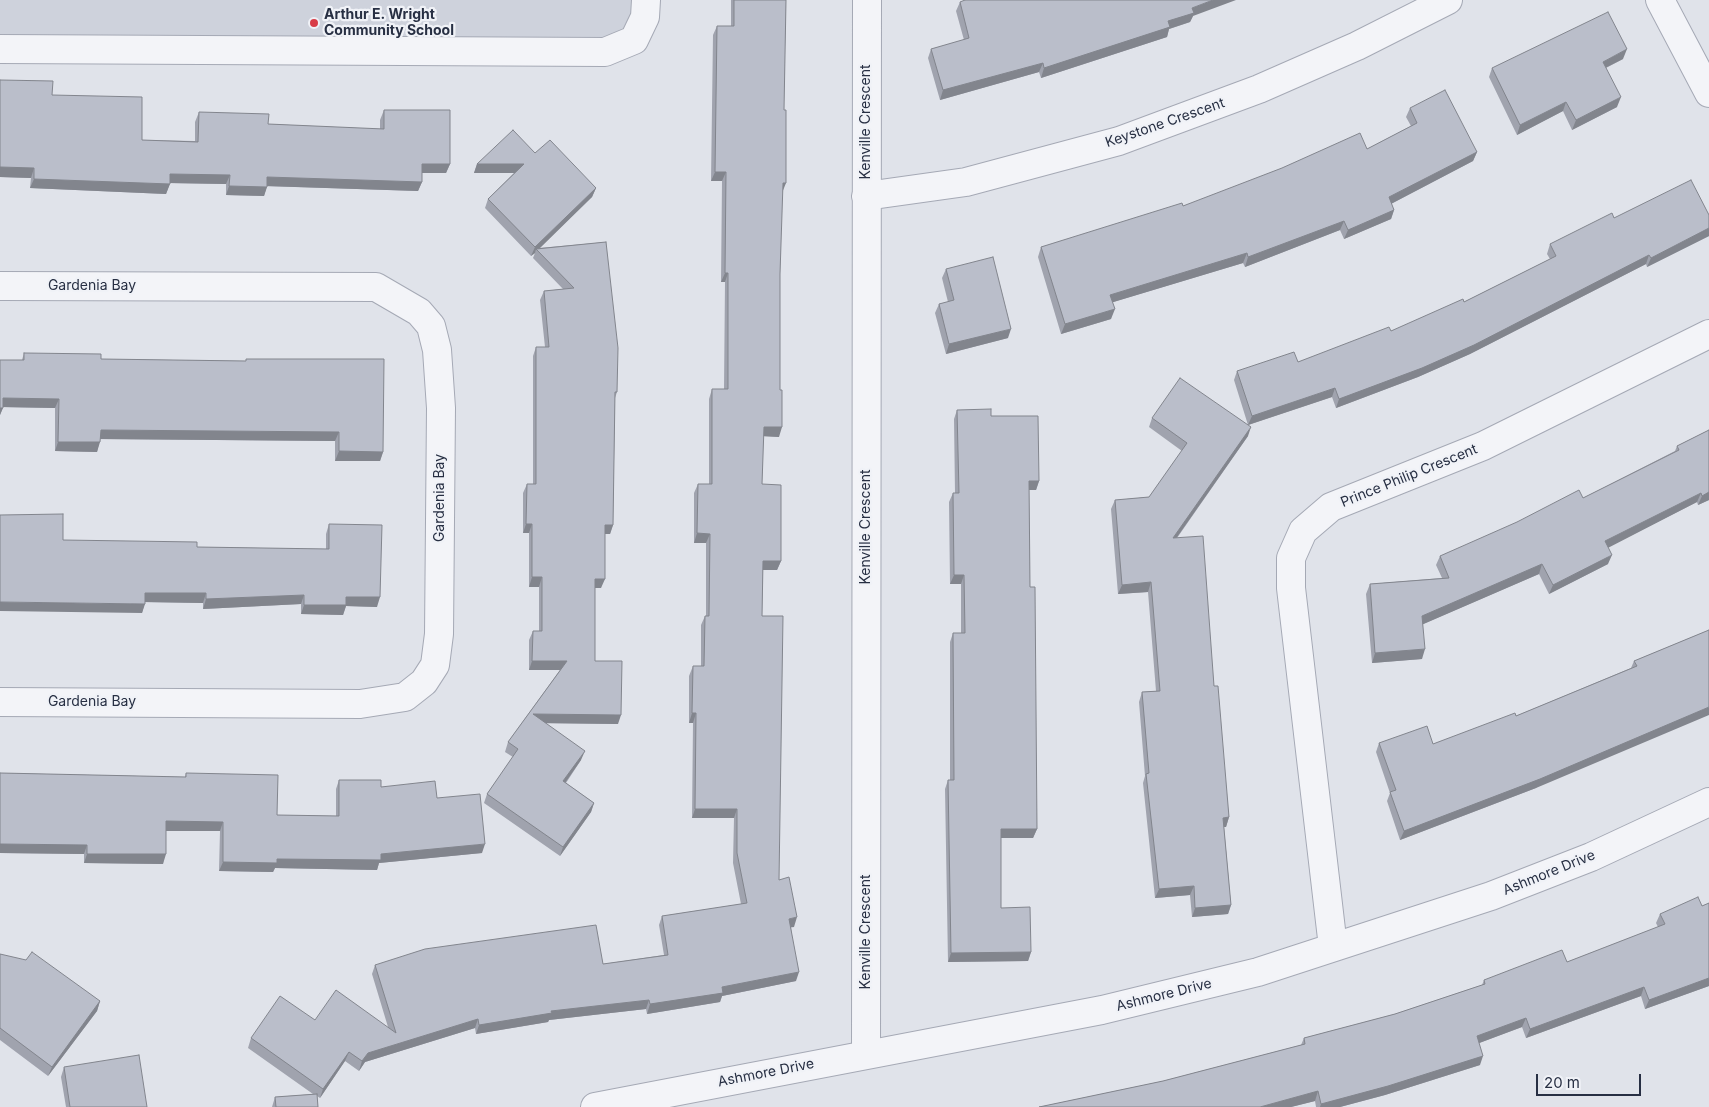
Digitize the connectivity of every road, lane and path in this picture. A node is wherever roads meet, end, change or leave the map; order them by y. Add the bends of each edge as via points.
1 (646, 0) edge
2 (867, 0) edge
3 (1448, 0) edge
4 (1660, 0) edge
5 (0, 49) edge
6 (1709, 93) edge
7 (866, 196) junction
8 (0, 286) edge
9 (1709, 334) edge
10 (0, 702) edge
11 (1709, 802) edge
12 (1333, 947) junction
13 (866, 1053) junction
14 (595, 1107) edge

1 - 5 street via 646,17 634,40 605,52
2 - 7 street, Kenville Crescent
3 - 7 street, Keystone Crescent via 1357,46 1259,89 1119,141 966,182
4 - 6 street
7 - 13 street, Kenville Crescent
8 - 10 street, Gardenia Bay via 376,287 419,312 431,326 437,350 441,408 439,634 435,665 424,682 405,697 360,704
9 - 12 street, Prince Philip Crescent via 1483,446 1331,507 1302,531 1291,558 1291,588
11 - 12 street, Ashmore Drive via 1491,896
12 - 13 street, Ashmore Drive via 1258,972 1102,1010
13 - 14 street, Ashmore Drive

